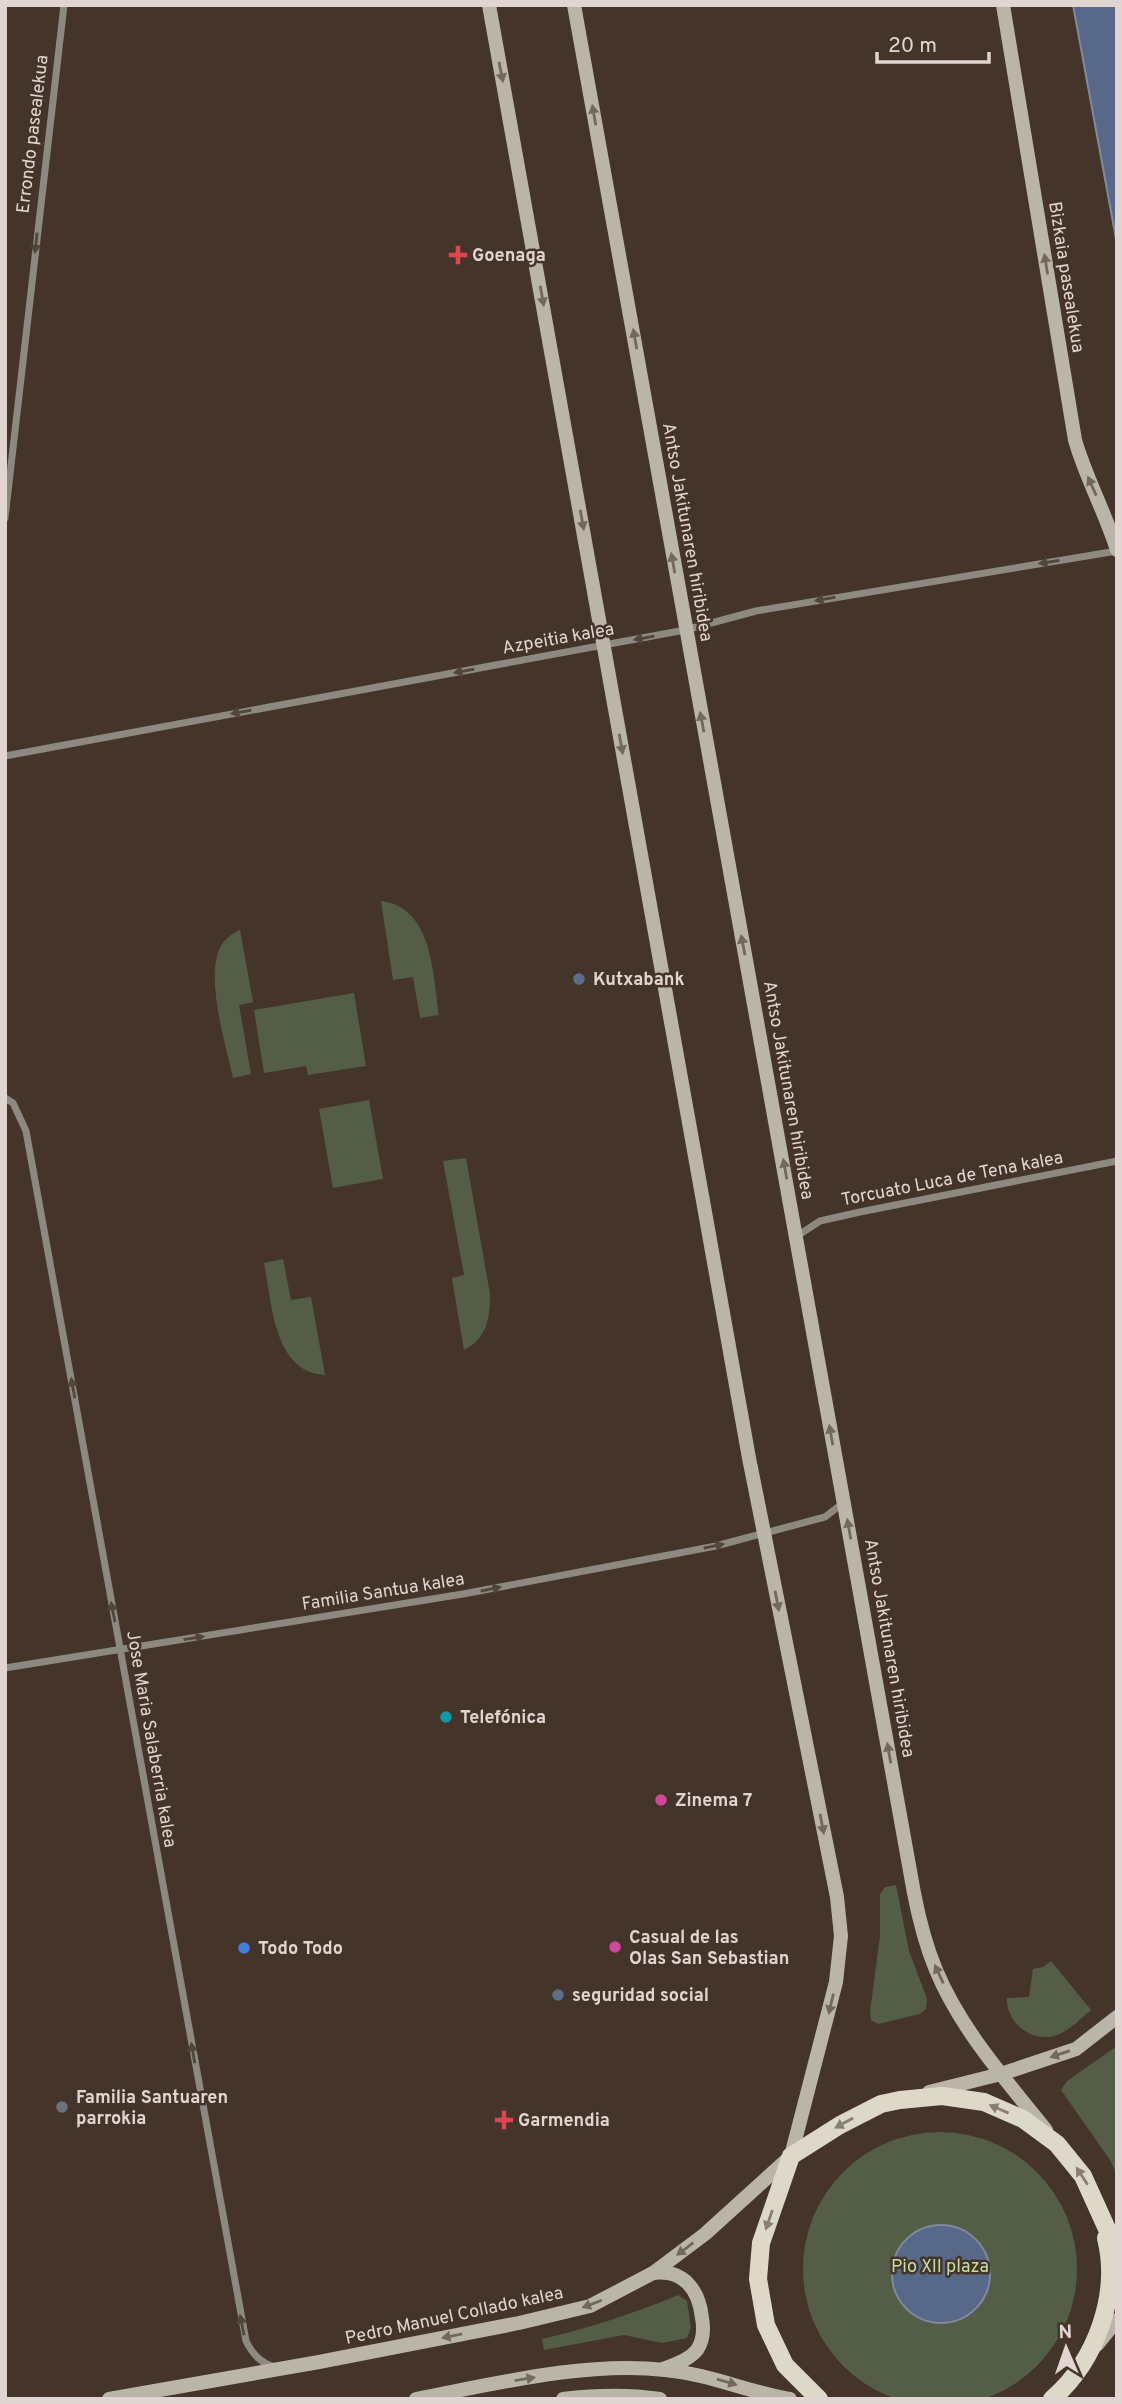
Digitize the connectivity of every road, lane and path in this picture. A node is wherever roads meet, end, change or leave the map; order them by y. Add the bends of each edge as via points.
1 (64, 5) edge
2 (489, 5) edge
3 (574, 5) edge
4 (1003, 5) edge
5 (5, 518) edge
6 (1117, 550) edge
7 (685, 630) junction
8 (604, 645) junction
9 (5, 756) edge
10 (5, 1098) edge
11 (1117, 1161) edge
12 (796, 1236) junction
13 (844, 1502) junction
14 (764, 1534) junction
15 (120, 1650) junction
16 (5, 1668) edge
17 (1117, 2017) edge
18 (1001, 2074) junction
19 (900, 2100) junction
20 (1057, 2144) junction
21 (791, 2156) junction
22 (1101, 2212) junction
23 (1117, 2251) edge
24 (653, 2273) junction
25 (1117, 2320) edge
26 (1083, 2363) junction
27 (286, 2368) junction
28 (663, 2370) junction
29 (436, 2397) edge
30 (109, 2399) edge
31 (416, 2399) edge
32 (563, 2399) edge
33 (660, 2399) edge
34 (790, 2399) edge
35 (819, 2399) edge
36 (1052, 2399) edge

1 -> 5 street, Errondo pasealekua
2 -> 8 main road
7 -> 3 main road, Antso Jakitunaren hiribidea
6 -> 4 main road, Bizkaia pasealekua via 1075,440
6 -> 7 street, Azpeitia kalea via 756,611
7 -> 8 street, Azpeitia kalea
12 -> 7 main road, Antso Jakitunaren hiribidea
8 -> 9 street, Azpeitia kalea
8 -> 14 main road
15 -> 10 street, Jose Maria Salaberria kalea via 26,1131 13,1103
11 - 12 street, Torcuato Luca de Tena kalea via 820,1221
13 -> 12 main road, Antso Jakitunaren hiribidea
13 - 14 street, Familia Santua kalea via 824,1517
18 -> 13 main road, Antso Jakitunaren hiribidea via 942,1982 919,1919
15 -> 14 street, Familia Santua kalea via 463,1594
14 -> 21 main road via 837,1896 841,1936 836,1982
15 - 16 street, Familia Santua kalea
27 -> 15 street, Jose Maria Salaberria kalea via 260,2361 246,2341
17 -> 18 main road via 1076,2049
18 - 19 main road
18 - 20 main road, Antso Jakitunaren hiribidea
20 -> 19 main road via 1023,2119 984,2102 942,2096
19 -> 21 main road via 881,2104 840,2125
22 -> 20 main road via 1083,2176
21 -> 24 main road, Pedro Manuel Collado kalea via 705,2234
21 -> 35 main road via 761,2243 758,2279 766,2325 785,2365
22 - 23 main road
22 - 26 main road via 1110,2252 1109,2293 1099,2332
24 -> 27 main road, Pedro Manuel Collado kalea via 590,2306
24 - 28 main road via 673,2273 688,2283 697,2294 703,2324 702,2339 693,2354
25 - 26 main road
26 - 36 main road
27 - 30 main road, Pedro Manuel Collado kalea
29 -> 28 main road via 599,2369
28 -> 34 main road via 694,2373
29 - 31 main road
32 - 33 main road via 601,2395

